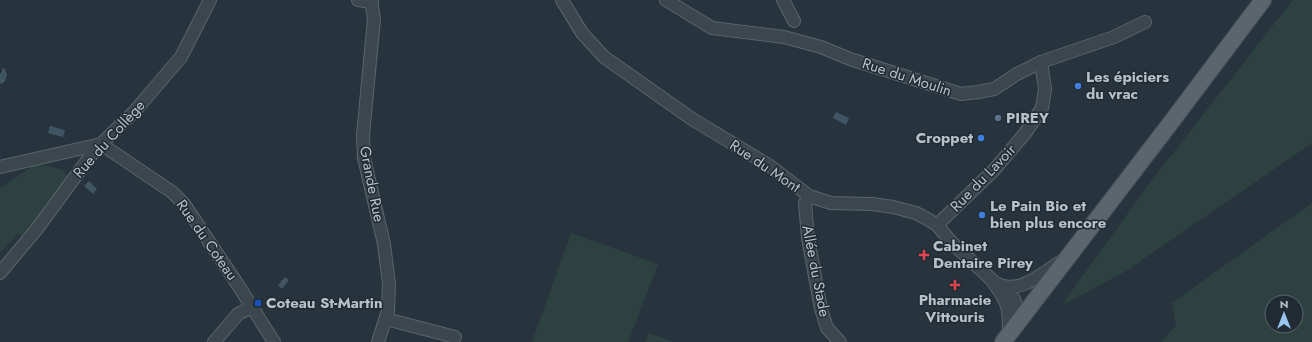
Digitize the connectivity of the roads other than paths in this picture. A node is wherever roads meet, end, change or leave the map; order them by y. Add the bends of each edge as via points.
1 (210, 0) edge
2 (358, 0) edge
3 (562, 0) edge
4 (666, 0) edge
5 (783, 0) edge
6 (1263, 0) edge
7 (372, 1) edge
8 (794, 21) dead end
9 (1145, 22) dead end
10 (1041, 62) junction
11 (101, 144) junction
12 (79, 149) junction
13 (89, 158) junction
14 (123, 159) junction
15 (0, 167) edge
16 (809, 196) junction
17 (937, 225) junction
18 (1068, 257) junction
19 (0, 274) edge
20 (995, 282) junction
21 (252, 307) junction
22 (1021, 318) junction
23 (386, 319) junction
24 (455, 337) dead end
25 (1006, 338) edge
26 (214, 342) edge
27 (274, 342) edge
28 (378, 342) edge
29 (840, 342) edge

1 - 11 street, Rue du Collège via 180,57 134,112
2 - 7 street
3 - 16 street, Rue du Mont via 582,33 604,57 692,119 770,166
4 - 10 street, Rue du Moulin via 712,28 784,37 961,94 994,89
5 - 8 street
6 - 18 main road
7 - 23 street, Grande Rue via 374,19 363,142 364,158 384,244 389,284
9 - 10 street, Rue du Moulin via 1114,37
10 - 17 street, Rue du Lavoir via 1045,89 1042,108 1026,132 994,170
11 - 12 street
11 - 13 street, Rue du Collège
11 - 14 street, Rue du Coteau
12 - 13 street via 85,151
12 - 15 street
13 - 14 street via 107,156
13 - 19 street, Rue du Collège
14 - 21 street, Rue du Coteau via 172,192 184,204
16 - 17 street, Rue du Mont via 831,203 893,207 916,213
16 - 29 street, Allée du Stade via 805,203 808,238 821,309 827,328
17 - 20 street, Rue du Mont via 952,243
18 - 20 street via 1023,284 1012,287
18 - 22 main road
20 - 22 street via 1014,300
20 - 25 street via 1009,312
21 - 26 street via 238,314
21 - 27 street, Rue du Coteau
22 - 25 main road
23 - 24 street
23 - 28 street, Grande Rue

